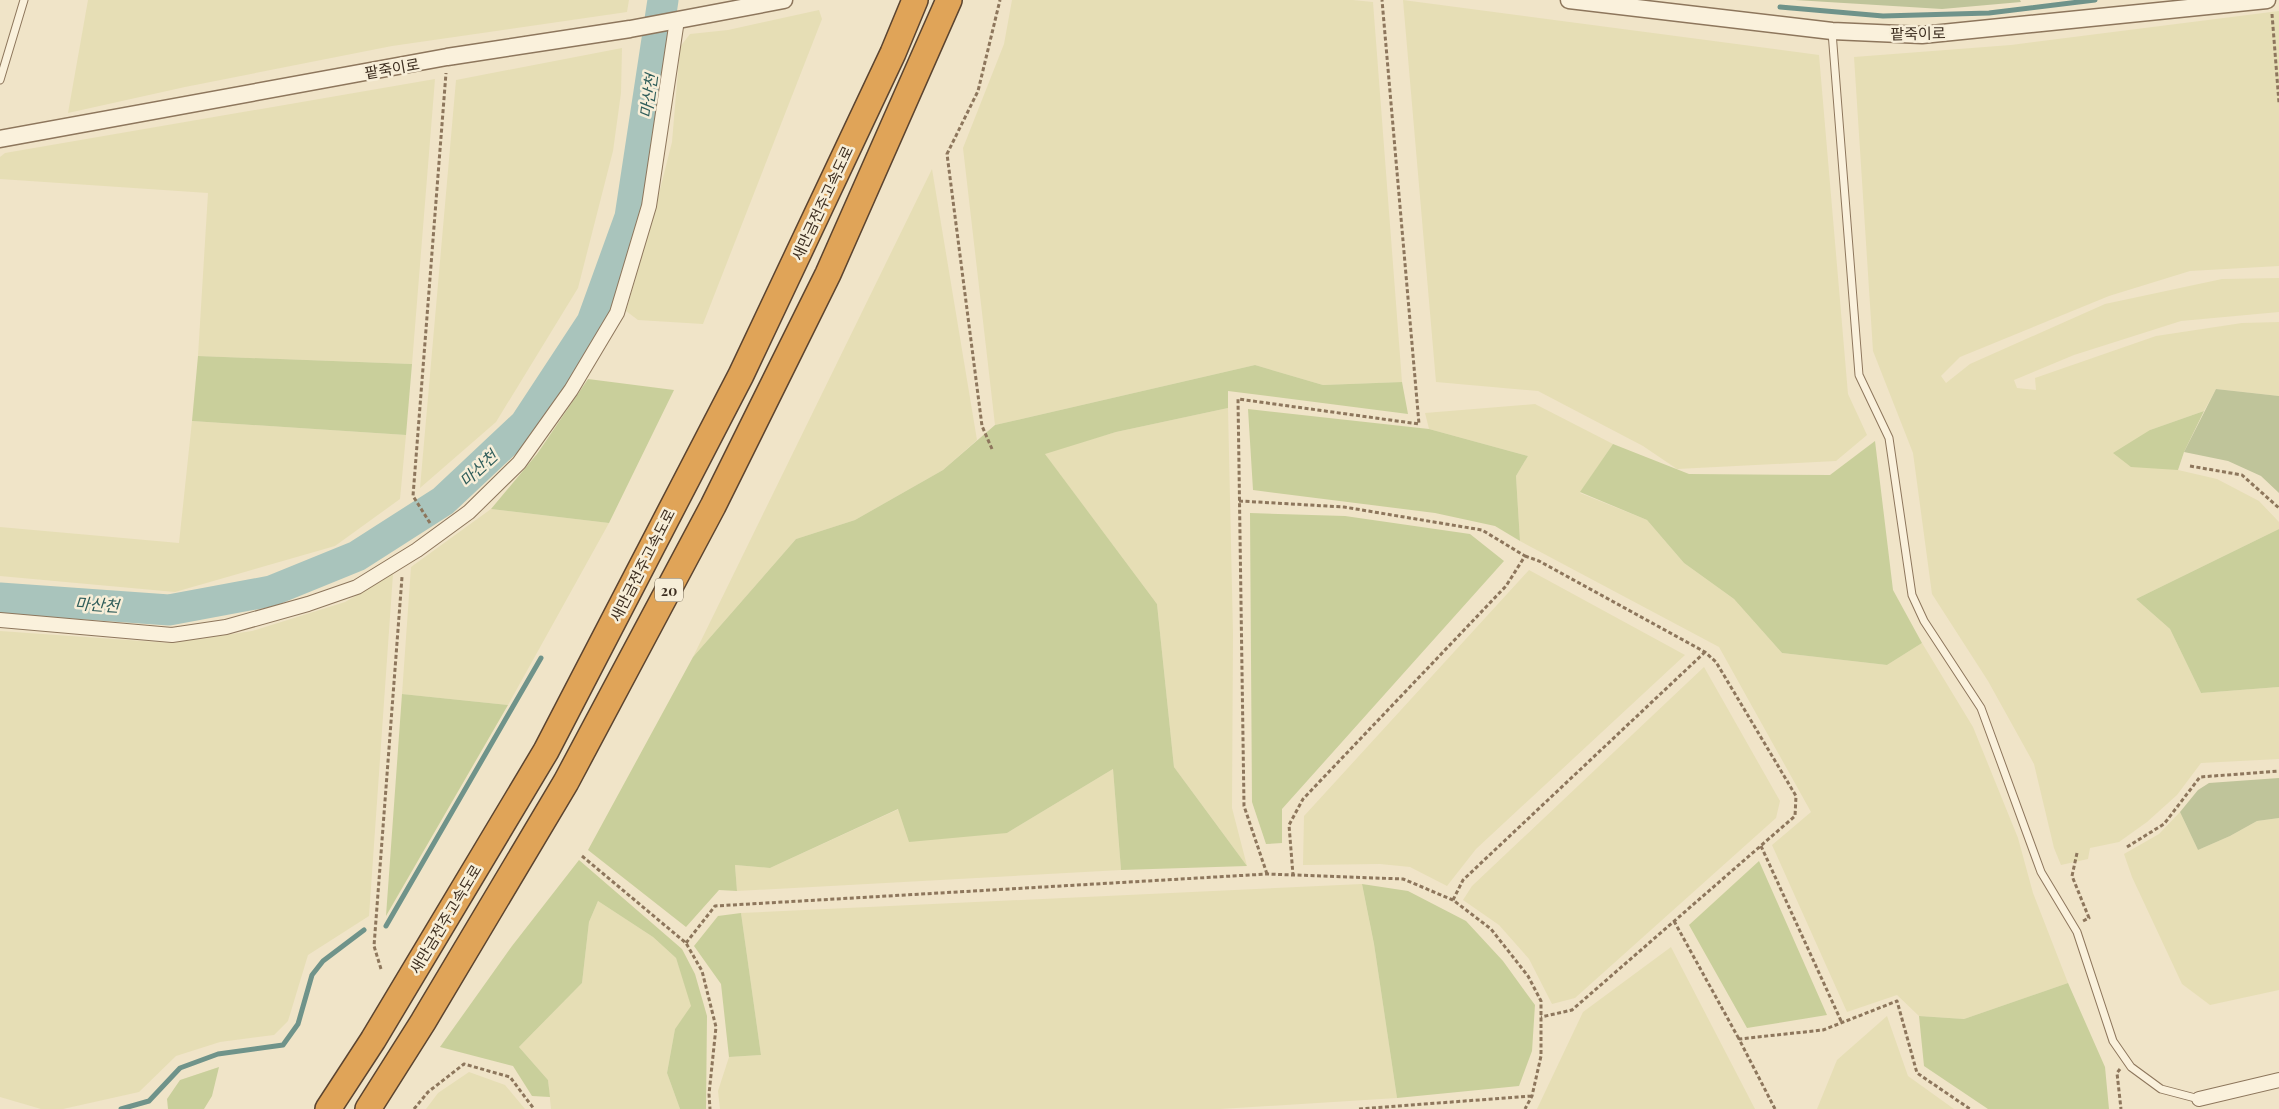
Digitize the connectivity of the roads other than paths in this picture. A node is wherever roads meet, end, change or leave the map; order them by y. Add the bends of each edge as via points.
1 (24, 0) edge
2 (784, 0) edge
3 (914, 0) edge
4 (949, 0) edge
5 (1569, 0) edge
6 (2269, 5) edge
7 (674, 20) junction
8 (1832, 32) junction
9 (0, 80) edge
10 (0, 140) edge
11 (0, 620) edge
12 (2279, 1080) edge
13 (2199, 1099) joint
14 (328, 1109) edge
15 (368, 1109) edge

1 - 9 lane
2 - 7 street, 팥죽이로
3 - 14 highway, 새만금전주고속도로 / 20 via 893,53 741,374 546,751 373,1040
4 - 15 highway, 20 via 828,274 713,506 566,782
5 - 8 street, 팥죽이로
6 - 8 street, 팥죽이로 via 1922,35
7 - 10 street, 팥죽이로 via 447,57
7 - 11 street via 650,206 617,313 571,390 519,463 469,512 358,587 217,628 172,635
8 - 13 lane via 1858,375 1889,438 1912,595 1924,621 1981,708 2041,872 2074,927 2113,1041 2131,1067 2160,1089
12 - 13 street

